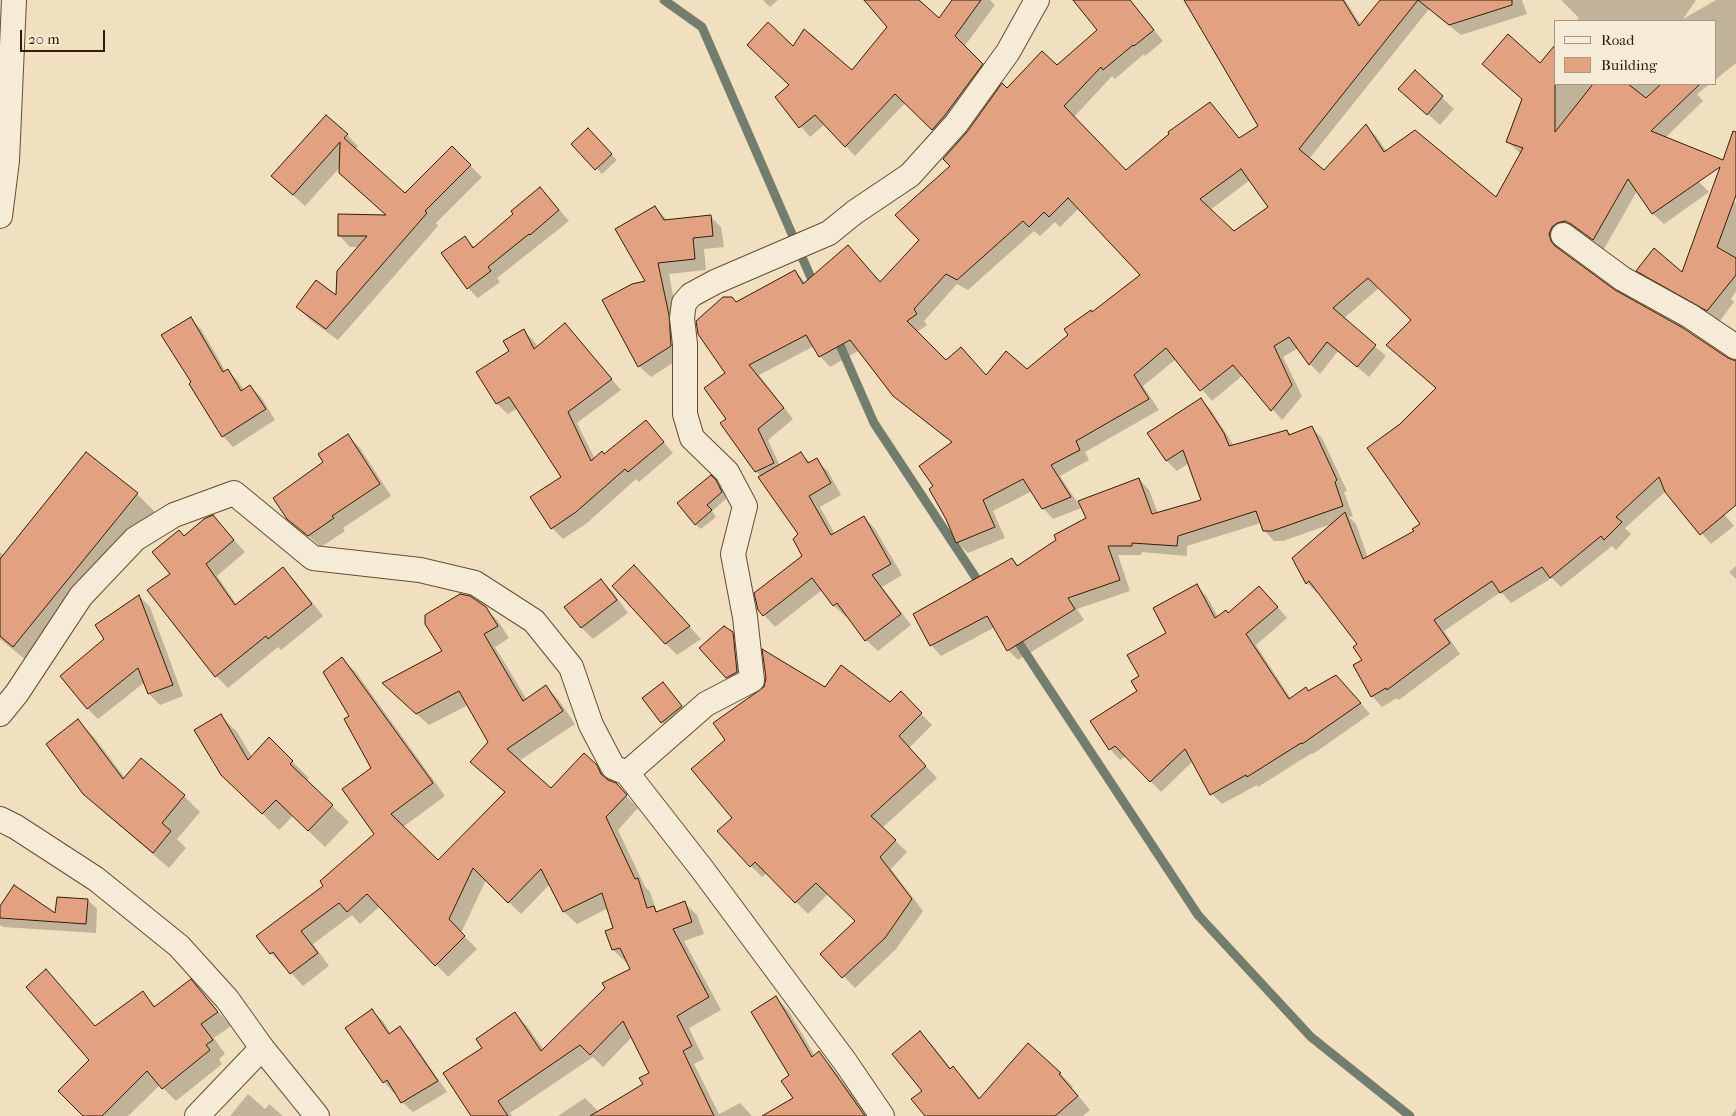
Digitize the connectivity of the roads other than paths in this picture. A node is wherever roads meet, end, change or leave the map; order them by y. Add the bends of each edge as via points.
1 (14, 0) edge
2 (1037, 0) edge
3 (0, 216) edge
4 (1563, 235) dead end
5 (1736, 347) edge
6 (0, 714) edge
7 (627, 773) junction
8 (0, 819) edge
9 (262, 1048) junction
10 (197, 1116) edge
11 (317, 1116) edge
12 (882, 1116) edge

1 - 3 street via 7,160
2 - 7 street via 1008,52 956,124 910,175 829,233 715,282 691,295 684,303 685,414 692,438 727,472 745,506 733,554 752,680 706,704
4 - 5 street via 1624,279 1690,316
6 - 7 street via 81,596 136,539 174,515 234,493 314,558 420,570 475,583 534,621 572,667 590,725 613,768
7 - 12 street via 708,876
8 - 9 street via 96,879 179,946 228,999
9 - 10 street
9 - 11 street

